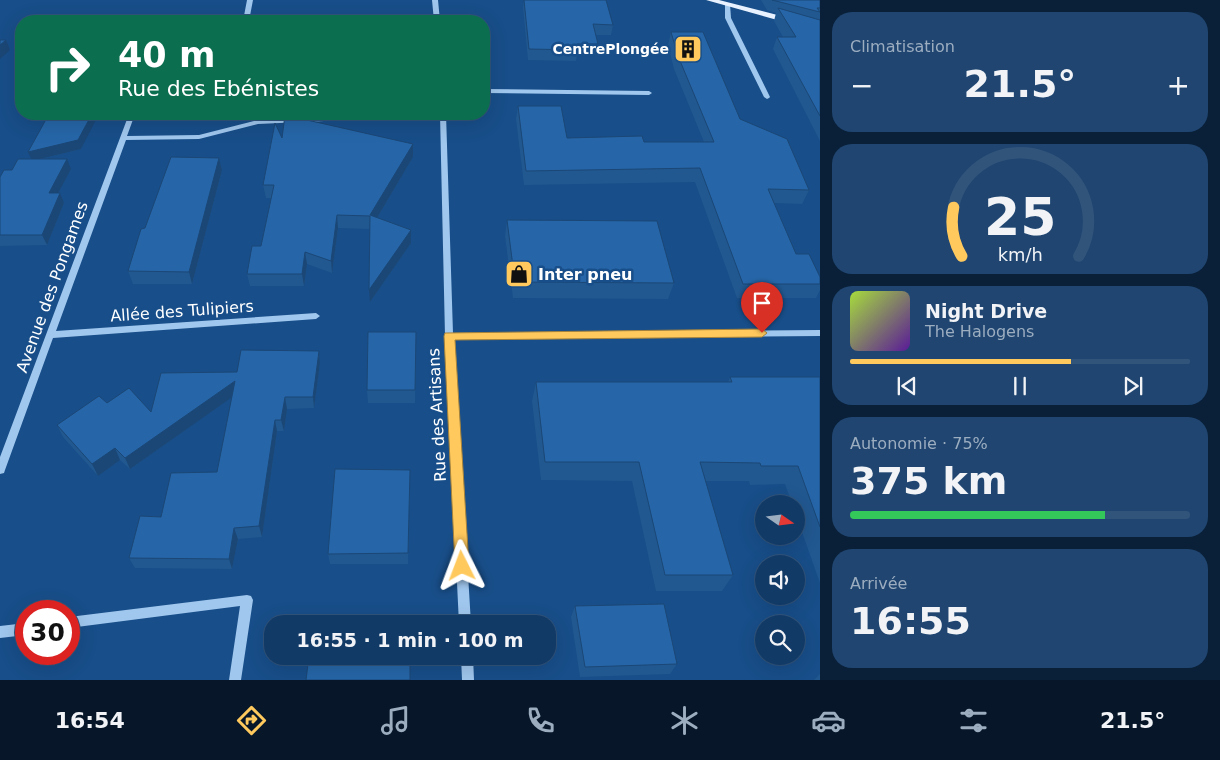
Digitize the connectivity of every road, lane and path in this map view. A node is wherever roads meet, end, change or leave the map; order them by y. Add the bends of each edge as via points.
1 (250, 0) edge
2 (435, 0) edge
3 (710, 0) edge
4 (727, 4) junction
5 (247, 15) edge
6 (436, 15) edge
7 (820, 29) edge
8 (490, 91) edge
9 (648, 93) dead end
10 (768, 97) dead end
11 (130, 120) edge
12 (302, 120) edge
13 (443, 120) edge
14 (124, 138) junction
15 (316, 316) dead end
16 (820, 333) edge
17 (50, 335) junction
18 (449, 336) junction
19 (0, 470) edge
20 (464, 615) edge
21 (80, 623) edge
22 (15, 630) edge
23 (0, 632) edge
24 (467, 665) edge
25 (235, 680) edge
26 (468, 680) edge

1 - 5 street
2 - 6 street
3 - 4 main road
4 - 7 main road
4 - 10 street via 728,18
8 - 9 street
11 - 14 street, Avenue des Pongames
12 - 14 street via 258,122 199,137
13 - 18 street, Rue des Artisans
14 - 17 street, Avenue des Pongames
15 - 17 street, Allée des Tulipiers
16 - 18 street
17 - 19 street, Avenue des Pongames
18 - 20 street, Rue des Artisans
21 - 25 street via 246,600
22 - 23 street
24 - 26 street

